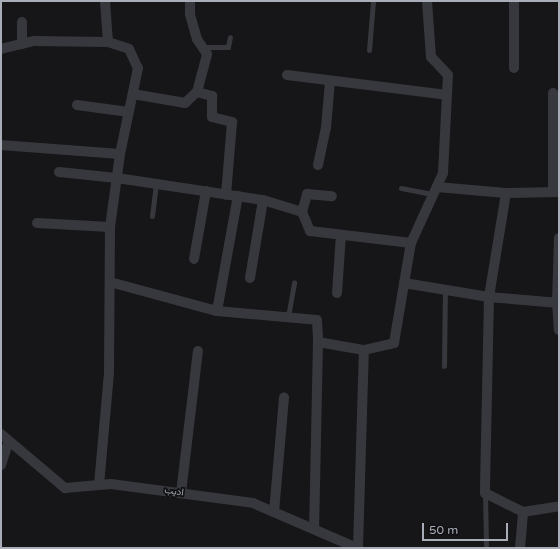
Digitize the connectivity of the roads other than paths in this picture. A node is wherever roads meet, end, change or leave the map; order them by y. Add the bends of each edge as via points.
1 (105, 1) edge
2 (190, 1) edge
3 (373, 1) edge
4 (427, 1) edge
5 (514, 1) edge
6 (22, 22) dead end
7 (230, 37) dead end
8 (108, 42) junction
9 (22, 44) junction
10 (202, 47) junction
11 (1, 49) edge
12 (369, 50) dead end
13 (514, 68) dead end
14 (287, 76) dead end
15 (330, 81) junction
16 (197, 92) junction
17 (133, 94) junction
18 (553, 94) dead end
19 (447, 95) junction
20 (78, 105) dead end
21 (129, 112) junction
22 (1, 145) edge
23 (120, 154) junction
24 (318, 165) dead end
25 (59, 172) dead end
26 (117, 178) junction
27 (156, 184) junction
28 (401, 188) dead end
29 (206, 191) junction
30 (435, 191) junction
31 (556, 192) edge
32 (506, 193) junction
33 (226, 195) junction
34 (238, 196) junction
35 (332, 196) dead end
36 (263, 200) junction
37 (302, 212) junction
38 (152, 216) dead end
39 (37, 223) dead end
40 (110, 227) junction
41 (341, 235) junction
42 (559, 238) edge
43 (559, 241) edge
44 (411, 243) junction
45 (194, 259) dead end
46 (250, 278) dead end
47 (110, 282) junction
48 (294, 282) dead end
49 (404, 282) junction
50 (445, 289) junction
51 (337, 293) dead end
52 (489, 297) junction
53 (558, 302) edge
54 (217, 311) junction
55 (288, 317) junction
56 (559, 330) edge
57 (318, 342) junction
58 (364, 350) junction
59 (198, 351) dead end
60 (444, 366) dead end
61 (284, 397) dead end
62 (1, 434) edge
63 (9, 441) junction
64 (1, 465) edge
65 (99, 485) junction
66 (181, 493) junction
67 (485, 493) junction
68 (559, 506) edge
69 (274, 512) junction
70 (523, 512) junction
71 (314, 529) junction
72 (486, 545) dead end
73 (358, 548) edge
74 (520, 548) edge

1 - 8 street
2 - 10 street via 190,14
3 - 12 lane
4 - 19 street via 431,57 448,75
5 - 13 street
6 - 9 street
7 - 10 lane via 228,47
8 - 9 street via 34,41
8 - 17 street via 129,49 138,68
9 - 11 street
10 - 16 street via 207,54
14 - 15 street
15 - 19 street
15 - 24 street via 326,128
16 - 17 street via 185,103
16 - 33 street via 212,96 212,117 232,122
17 - 21 street
18 - 31 street
19 - 30 street via 443,173
20 - 21 street
21 - 23 street
22 - 23 street
23 - 26 street
25 - 26 street
26 - 27 street
26 - 40 street
27 - 29 street
27 - 38 lane
28 - 30 lane
29 - 33 street
29 - 45 street
30 - 32 street
30 - 44 street
31 - 32 street
32 - 52 street
33 - 34 street
34 - 36 street
34 - 54 street
35 - 37 street via 307,194
36 - 37 street
36 - 46 street
37 - 41 street via 310,231
39 - 40 street
40 - 47 street
41 - 44 street
41 - 51 street
42 - 43 street
43 - 53 street
44 - 49 street
47 - 54 street
47 - 65 street via 109,373
48 - 55 lane
49 - 50 street
49 - 58 street via 394,342
50 - 52 street
50 - 60 lane
52 - 53 street
52 - 67 street
53 - 56 street
54 - 55 street
55 - 57 street via 317,320
57 - 58 street
57 - 71 street
58 - 73 street
59 - 66 street
61 - 69 street
62 - 63 street, ادیب
63 - 64 street
63 - 65 street, ادیب via 65,488
65 - 66 street, ادیب via 112,484
66 - 69 street, ادیب via 253,503
67 - 70 street
67 - 72 lane
68 - 70 street
69 - 71 street, ادیب
70 - 74 street
71 - 73 street, ادیب

